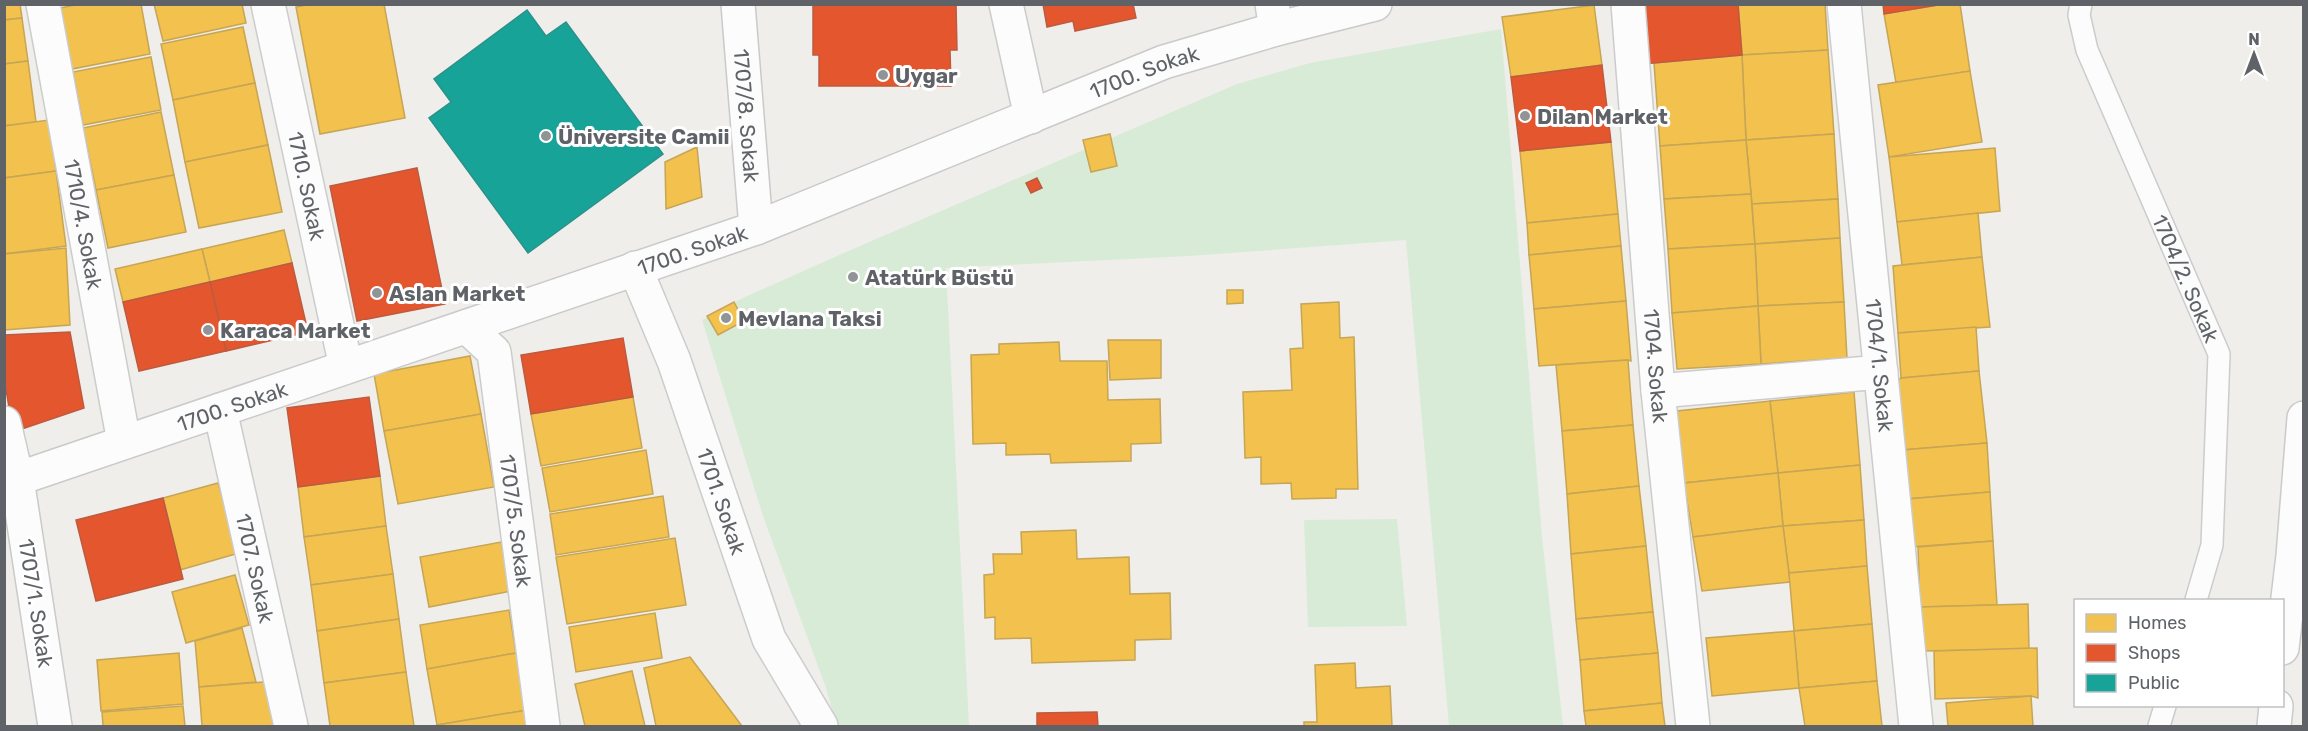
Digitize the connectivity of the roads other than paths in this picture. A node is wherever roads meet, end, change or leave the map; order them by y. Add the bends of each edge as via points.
1 (43, 4) edge
2 (268, 4) edge
3 (738, 4) edge
4 (1006, 4) edge
5 (1375, 4) edge
6 (1628, 4) edge
7 (1844, 4) edge
8 (2081, 4) edge
9 (1274, 17) edge
10 (1031, 117) junction
11 (756, 228) junction
12 (636, 268) junction
13 (466, 327) junction
14 (346, 367) junction
15 (1881, 372) junction
16 (1658, 391) junction
17 (220, 410) junction
18 (2304, 418) edge
19 (4, 423) edge
20 (124, 442) junction
21 (11, 481) edge
22 (2196, 599) edge
23 (2284, 639) edge
24 (2164, 707) edge
25 (2276, 707) edge
26 (55, 726) edge
27 (291, 726) edge
28 (543, 726) edge
29 (821, 726) edge
30 (1693, 726) edge
31 (1916, 726) edge
32 (2159, 726) edge
33 (2274, 726) edge

1 - 20 street, 1710/4. Sokak
2 - 14 street, 1710. Sokak
3 - 11 street, 1707/8. Sokak
4 - 10 street
5 - 9 street, 1700. Sokak
6 - 16 street, 1704. Sokak
7 - 15 street, 1704/1. Sokak
8 - 22 lane, 1704/2. Sokak via 2079,15 2087,50 2219,354 2212,545
9 - 10 street, 1700. Sokak
10 - 11 street, 1700. Sokak
11 - 12 street, 1700. Sokak
12 - 13 street, 1700. Sokak
12 - 29 street, 1701. Sokak via 674,362 769,639
13 - 14 street, 1700. Sokak
13 - 28 street, 1707/5. Sokak via 495,352
14 - 17 street, 1700. Sokak
15 - 16 street
15 - 31 street, 1704/1. Sokak
16 - 30 street, 1704. Sokak
17 - 20 street, 1700. Sokak
17 - 27 street, 1707. Sokak
18 - 23 street
19 - 21 street
20 - 21 street, 1700. Sokak
21 - 26 street, 1707/1. Sokak
24 - 32 lane
25 - 33 street

